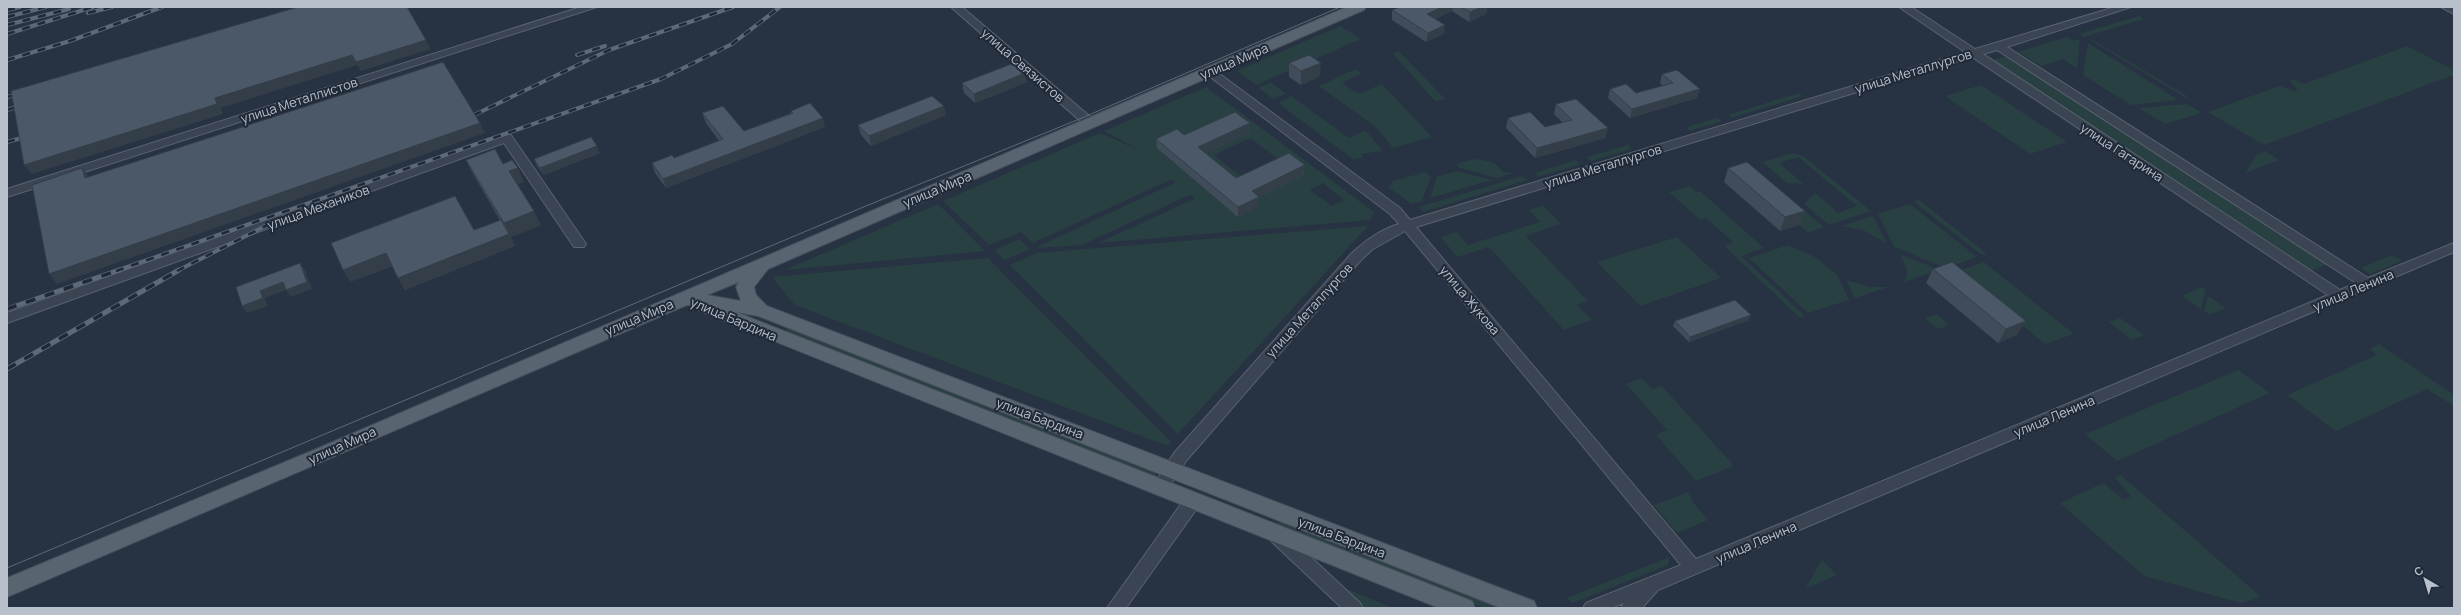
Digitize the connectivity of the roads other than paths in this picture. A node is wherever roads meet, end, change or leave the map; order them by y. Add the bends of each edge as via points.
1 (592, 7) edge
2 (956, 7) edge
3 (1359, 7) edge
4 (1904, 7) edge
5 (2126, 7) edge
6 (2446, 7) edge
7 (2454, 11) edge
8 (1998, 46) junction
9 (1973, 53) junction
10 (1208, 72) junction
11 (1090, 123) junction
12 (7, 193) edge
13 (1407, 225) junction
14 (578, 244) dead end
15 (2454, 247) edge
16 (764, 263) junction
17 (2368, 284) junction
18 (2340, 296) junction
19 (684, 298) junction
20 (761, 310) junction
21 (7, 318) edge
22 (887, 359) junction
23 (872, 375) junction
24 (1171, 469) junction
25 (1159, 489) junction
26 (1192, 502) junction
27 (1273, 532) junction
28 (1694, 568) junction
29 (1654, 584) junction
30 (7, 588) edge
31 (1116, 608) edge
32 (1354, 608) edge
33 (1464, 608) edge
34 (1526, 608) edge
35 (1592, 608) edge
36 (1630, 608) edge

1 - 12 street, улица Металлистов
2 - 11 street, улица Связистов
3 - 10 main road, улица Мира
4 - 9 street, улица Гагарина
5 - 8 street, улица Металлургов
6 - 7 street
8 - 9 street, улица Металлургов
8 - 17 street, улица Гагарина
9 - 13 street, улица Металлургов
9 - 18 street, улица Гагарина
10 - 11 main road, улица Мира
10 - 13 street, улица Жукова via 1396,211
11 - 16 main road, улица Мира
13 - 24 street, улица Металлургов via 1382,236 1356,257 1223,406
13 - 28 street, улица Жукова
14 - 21 street, улица Механиков via 508,138
15 - 17 street, улица Ленина
16 - 19 main road, улица Мира
16 - 20 main road via 750,277 745,287 748,298
17 - 18 street, улица Ленина
18 - 28 street, улица Ленина
19 - 20 main road, улица Бардина
19 - 23 main road, улица Бардина
19 - 30 main road, улица Мира
20 - 22 main road, улица Бардина
22 - 23 main road
22 - 24 main road, улица Бардина
23 - 25 main road, улица Бардина
24 - 25 street, улица Металлургов
24 - 34 main road, улица Бардина
25 - 26 main road, улица Бардина
26 - 27 main road, улица Бардина
26 - 31 street
27 - 32 street
27 - 33 main road, улица Бардина
28 - 29 street, улица Ленина
29 - 35 street, улица Ленина
29 - 36 street, улица Ленина

